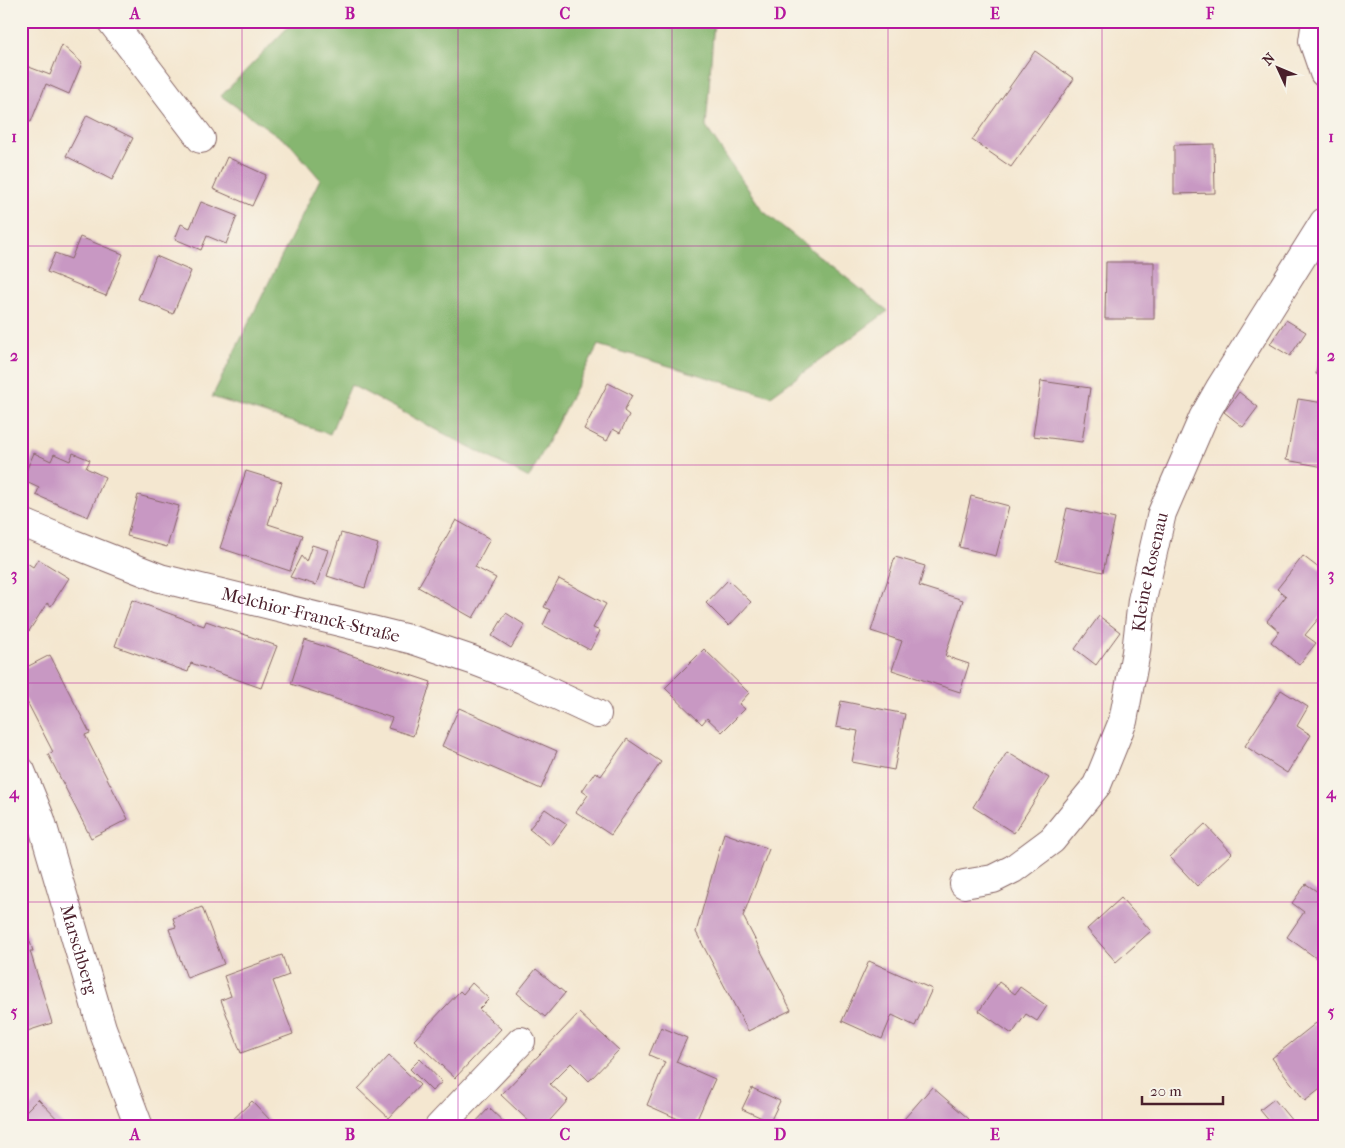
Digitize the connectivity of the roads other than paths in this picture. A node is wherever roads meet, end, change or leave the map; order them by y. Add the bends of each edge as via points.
1 (111, 21) edge
2 (1316, 21) edge
3 (1324, 73) edge
4 (201, 139) dead end
5 (1324, 222) edge
6 (21, 522) edge
7 (597, 714) dead end
8 (21, 771) edge
9 (964, 884) dead end
10 (521, 1041) dead end
11 (139, 1127) edge
12 (439, 1127) edge

1 - 4 street
2 - 3 street via 1313,41
5 - 9 street, Kleine Rosenau via 1203,418 1162,513 1142,600 1123,721 1097,786 1052,840 1013,869 992,880
6 - 7 street, Melchior-Franck-Straße via 160,578 438,648 522,679
8 - 11 street, Marschberg via 41,820 102,1028
10 - 12 street

